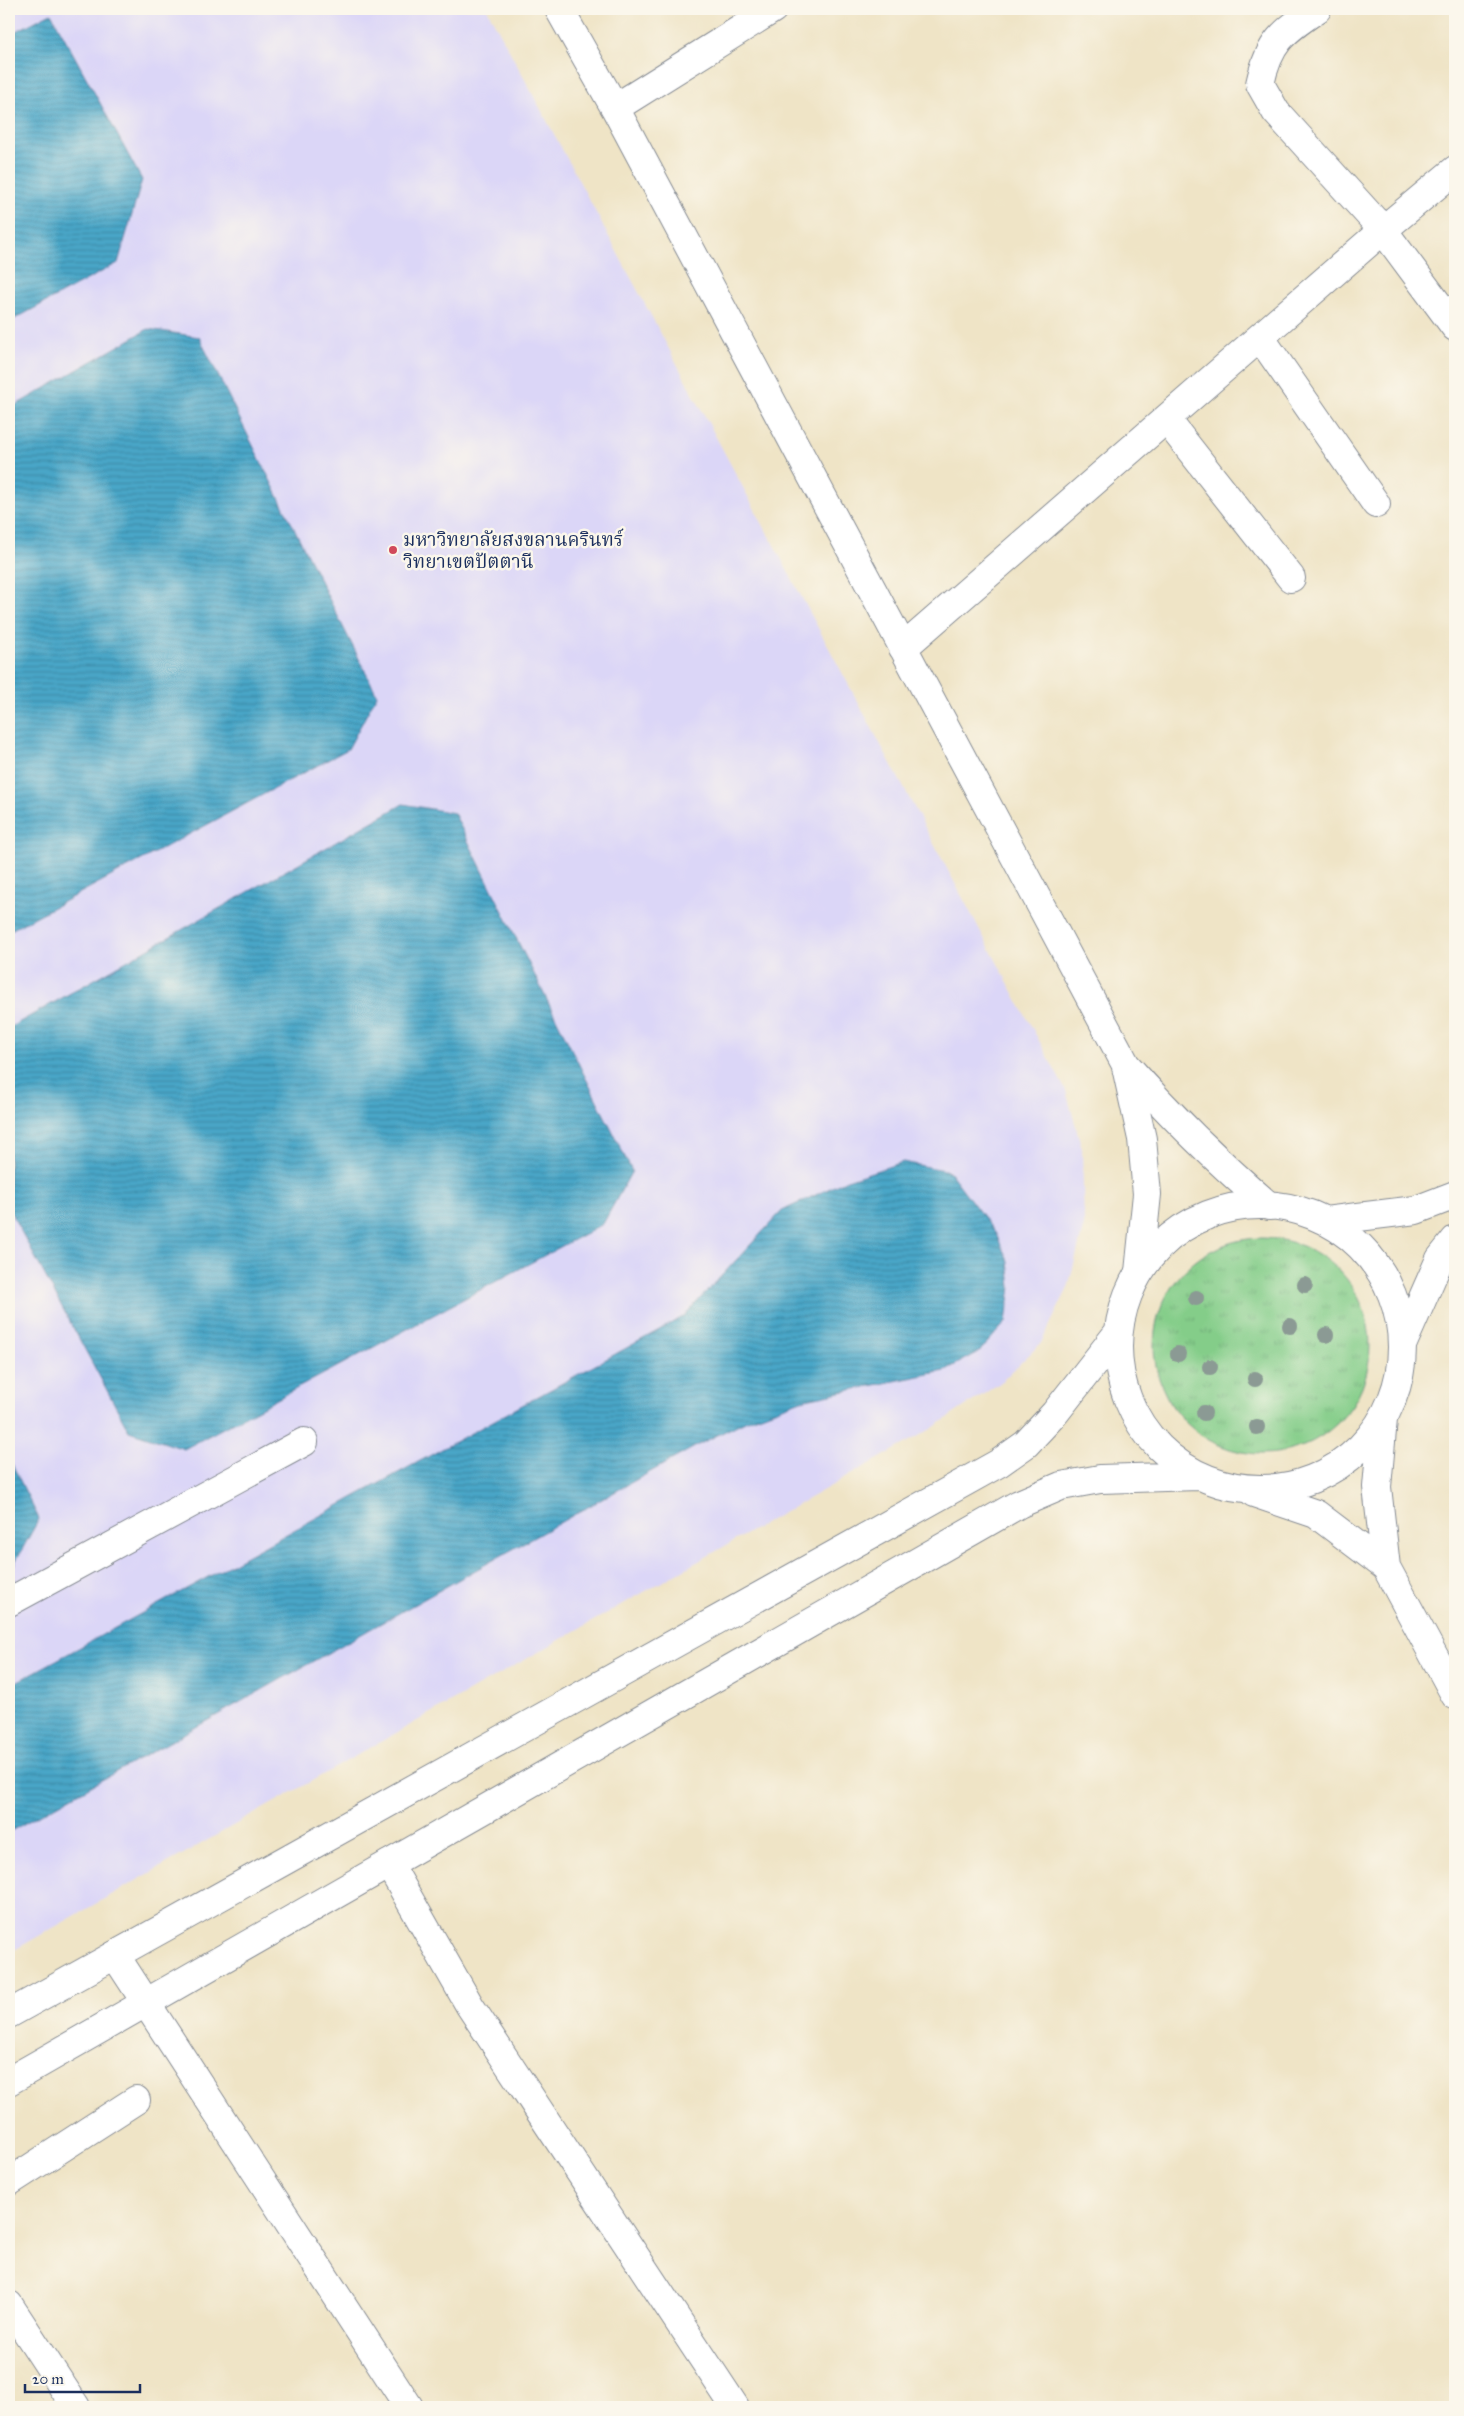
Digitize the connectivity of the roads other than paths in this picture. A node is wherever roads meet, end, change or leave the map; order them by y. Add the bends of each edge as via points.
1 (560, 9) edge
2 (773, 9) edge
3 (1317, 9) edge
4 (615, 108) junction
5 (1455, 170) edge
6 (1383, 230) junction
7 (1455, 327) edge
8 (1260, 337) junction
9 (1166, 419) junction
10 (1376, 504) dead end
11 (1291, 578) dead end
12 (903, 648) junction
13 (1126, 1065) junction
14 (1455, 1195) edge
15 (1269, 1206) junction
16 (1325, 1221) junction
17 (1455, 1240) edge
18 (1138, 1272) junction
19 (1117, 1334) junction
20 (1403, 1343) junction
21 (1383, 1419) junction
22 (304, 1442) dead end
23 (1198, 1476) junction
24 (1238, 1488) junction
25 (1386, 1567) junction
26 (9, 1602) edge
27 (1455, 1695) edge
28 (388, 1864) junction
29 (115, 1955) junction
30 (148, 2002) junction
31 (9, 2014) edge
32 (9, 2082) edge
33 (136, 2100) dead end
34 (9, 2182) edge
35 (9, 2305) edge
36 (76, 2407) edge
37 (408, 2407) edge
38 (736, 2407) edge

1 - 4 main road
2 - 4 main road
3 - 6 main road via 1286,30 1265,59 1260,84 1276,112
4 - 12 main road
5 - 6 main road
6 - 7 main road
6 - 8 main road
8 - 9 main road
8 - 10 main road
9 - 11 main road
9 - 12 main road
12 - 13 main road
13 - 15 main road via 1182,1128
13 - 18 main road via 1142,1139 1147,1194
14 - 16 main road via 1416,1210
15 - 16 main road via 1298,1210
15 - 18 main road via 1231,1208 1195,1220 1163,1243
16 - 20 main road via 1356,1243 1381,1271 1397,1306
17 - 20 main road via 1440,1259
18 - 19 main road via 1124,1301
19 - 23 main road via 1119,1377 1135,1417 1162,1452
19 - 29 main road via 1049,1419 1026,1444 999,1463
20 - 21 main road via 1398,1383
21 - 24 main road via 1356,1452 1321,1476 1281,1488
21 - 25 main road via 1377,1488
22 - 26 main road
23 - 24 main road
23 - 28 main road via 1100,1479 1061,1486 1019,1504
24 - 25 main road via 1316,1514
25 - 27 main road
28 - 30 main road
28 - 38 main road via 470,2006
29 - 30 main road
29 - 31 main road
30 - 32 main road
30 - 37 main road
33 - 34 main road
35 - 36 main road

